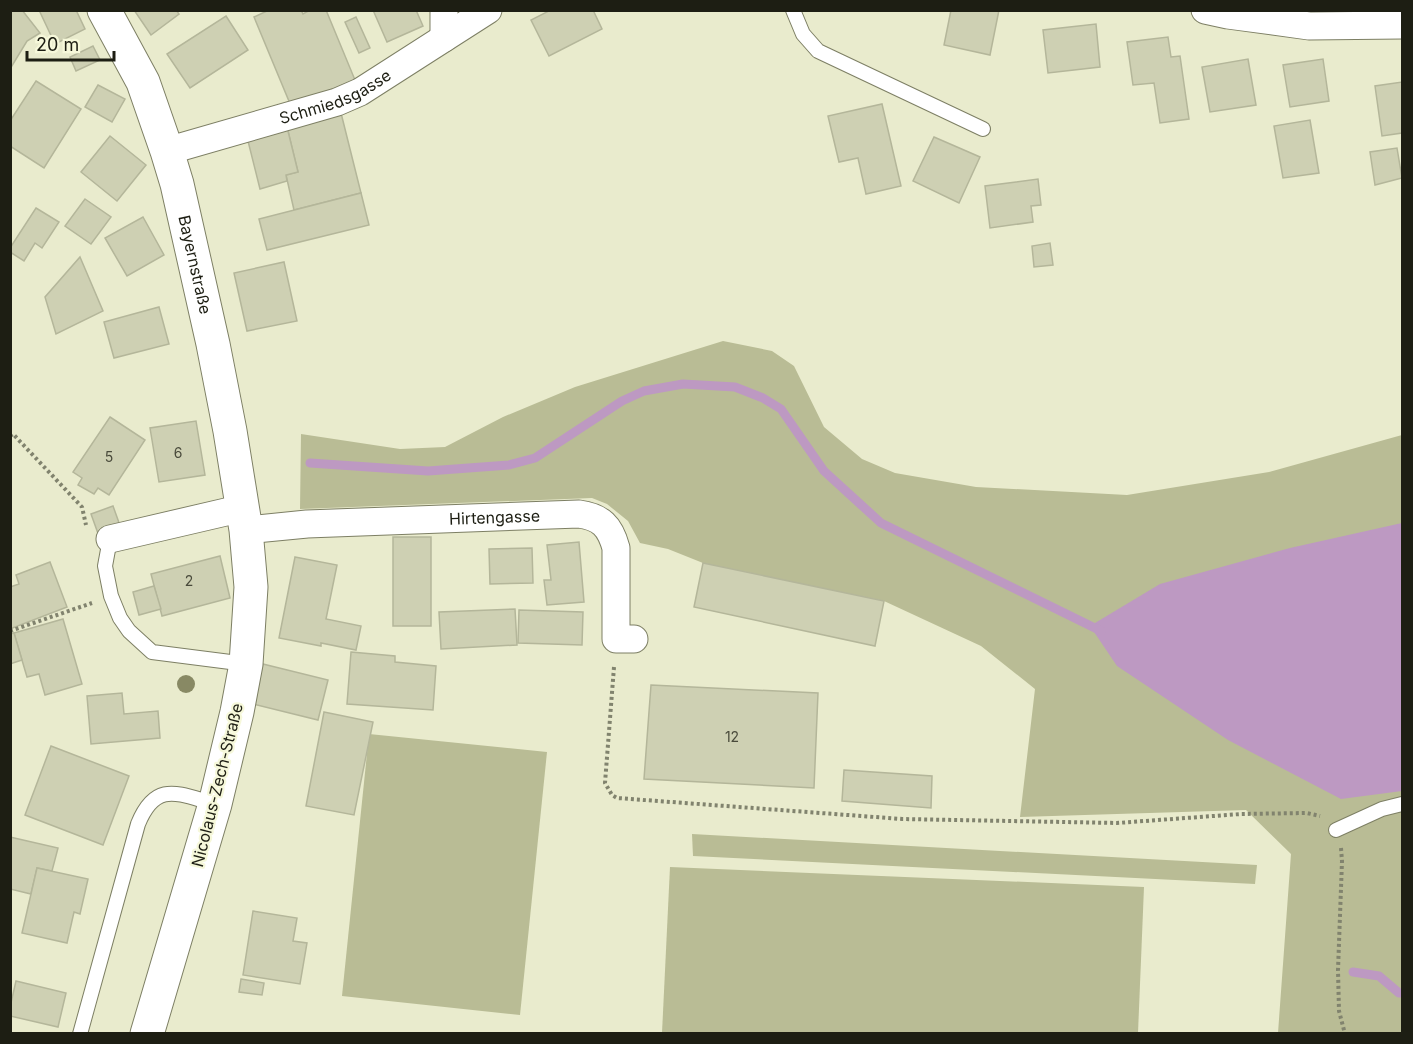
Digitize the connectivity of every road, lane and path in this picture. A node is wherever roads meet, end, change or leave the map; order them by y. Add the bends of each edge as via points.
1 (104, 10) edge
2 (444, 10) edge
3 (488, 10) edge
4 (793, 10) edge
5 (1205, 10) edge
6 (1402, 25) edge
7 (444, 38) junction
8 (983, 129) dead end
9 (167, 151) junction
10 (10, 436) edge
11 (245, 519) junction
12 (99, 537) junction
13 (111, 596) junction
14 (10, 631) edge
15 (625, 639) joint
16 (246, 664) junction
17 (215, 804) junction
18 (1402, 804) edge
19 (1336, 830) junction
20 (80, 1034) edge
21 (147, 1034) edge
22 (1345, 1034) edge

1 - 9 street, Bayernstraße via 143,82
2 - 7 street
3 - 7 street, Schmiedsgasse
4 - 8 lane via 803,34 818,51
5 - 6 street via 1308,26
7 - 9 street, Schmiedsgasse via 360,92 337,102
9 - 11 street, Bayernstraße via 213,344
10 - 12 path via 13,434 82,507
11 - 12 street, Hirtengasse
11 - 15 street, Hirtengasse via 307,524 579,513 593,516 613,535
11 - 16 street, Nicolaus-Zech-Straße via 251,587
12 - 13 lane
13 - 14 path
13 - 16 lane via 129,631 152,652
15 - 19 path via 605,783 617,798 914,819 1117,823 1307,813 1324,817
16 - 17 street, Nicolaus-Zech-Straße
17 - 20 lane via 164,794 151,801 143,813
17 - 21 street, Nicolaus-Zech-Straße
18 - 19 lane
19 - 22 path via 1342,861 1339,1011

